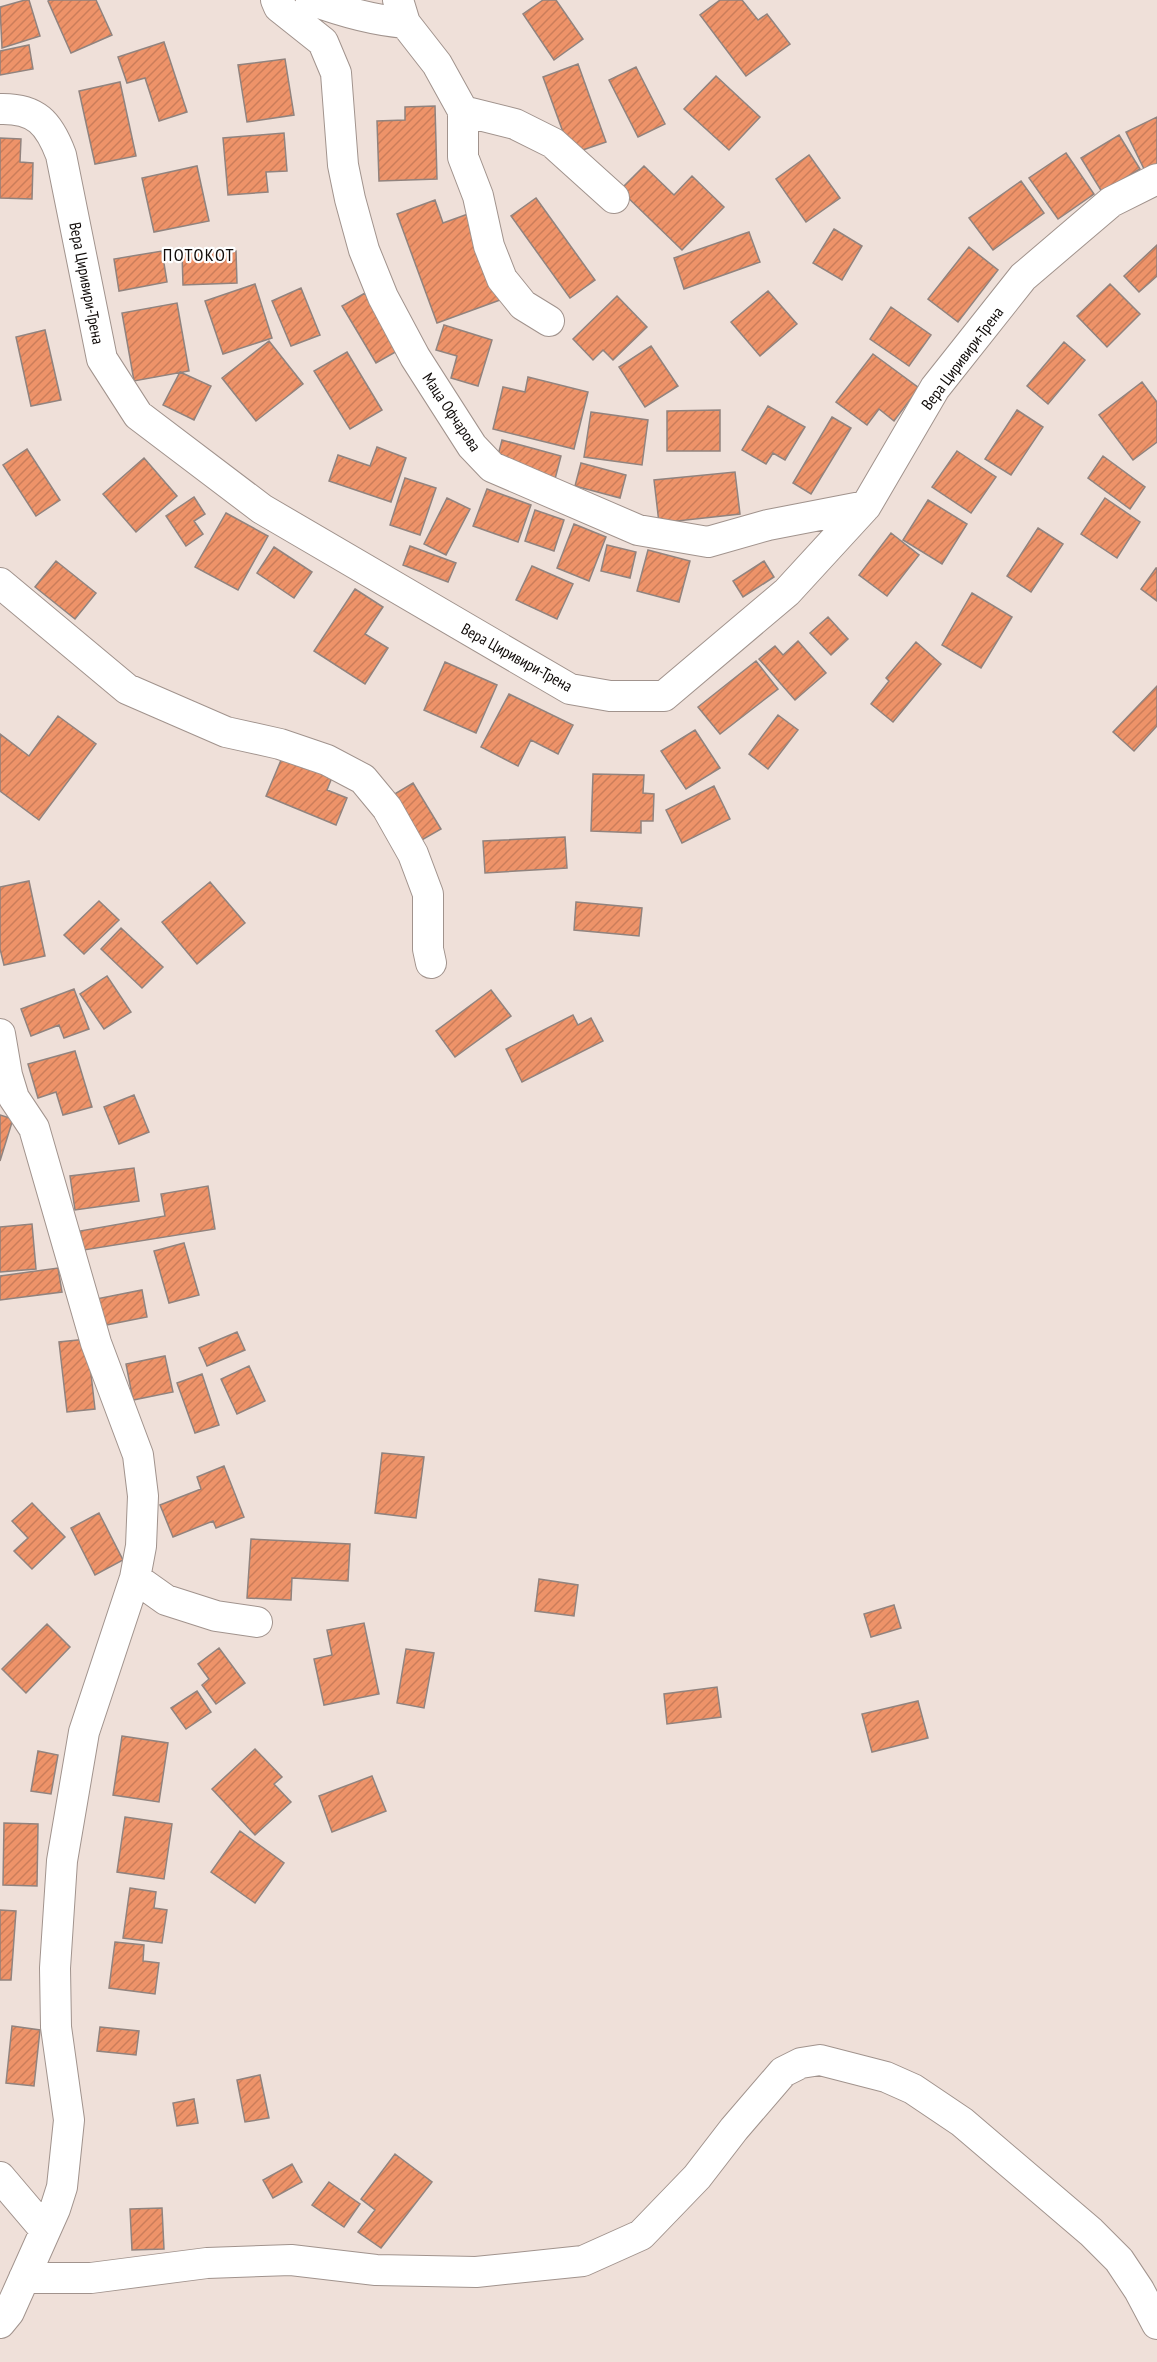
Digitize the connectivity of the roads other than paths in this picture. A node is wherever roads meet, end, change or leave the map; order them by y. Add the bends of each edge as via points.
1 (276, 0) edge
2 (311, 0) edge
3 (401, 11) edge
4 (0, 109) edge
5 (463, 111) junction
6 (1157, 178) edge
7 (614, 198) dead end
8 (549, 321) dead end
9 (866, 506) junction
10 (0, 582) edge
11 (431, 963) dead end
12 (0, 1034) edge
13 (135, 1578) junction
14 (257, 1622) dead end
15 (0, 2178) edge
16 (45, 2230) junction
17 (24, 2278) junction
18 (0, 2322) edge
19 (1157, 2324) edge

1 - 9 street, Маца Офчарова via 279,7 323,42 336,73 343,165 350,199 364,250 383,297 471,446 492,467 638,530 708,542 768,525
2 - 3 street via 377,21
3 - 5 street
4 - 9 street, Вера Циривири-Трена via 39,117 53,134 61,155 102,359 138,415 262,509 570,689 610,696 664,696 787,592
5 - 7 street via 514,124 553,143
5 - 8 street via 463,157 502,279 523,305
6 - 9 street, Вера Циривири-Трена via 1111,202 1023,276 935,388
10 - 11 street via 127,689 226,732 327,760 363,779 387,808 413,854 428,894
12 - 13 street via 14,1098 34,1128 96,1343 138,1455 143,1496
13 - 14 street via 166,1600 216,1616
13 - 16 street via 84,1732 62,1861 55,1968 56,2027 69,2120 62,2187
15 - 16 street
16 - 17 street
17 - 18 street via 9,2312
17 - 19 street via 91,2278 207,2263 291,2260 376,2270 476,2272 583,2261 640,2235 697,2177 783,2072 801,2063 820,2060 886,2077 962,2122 1119,2260

